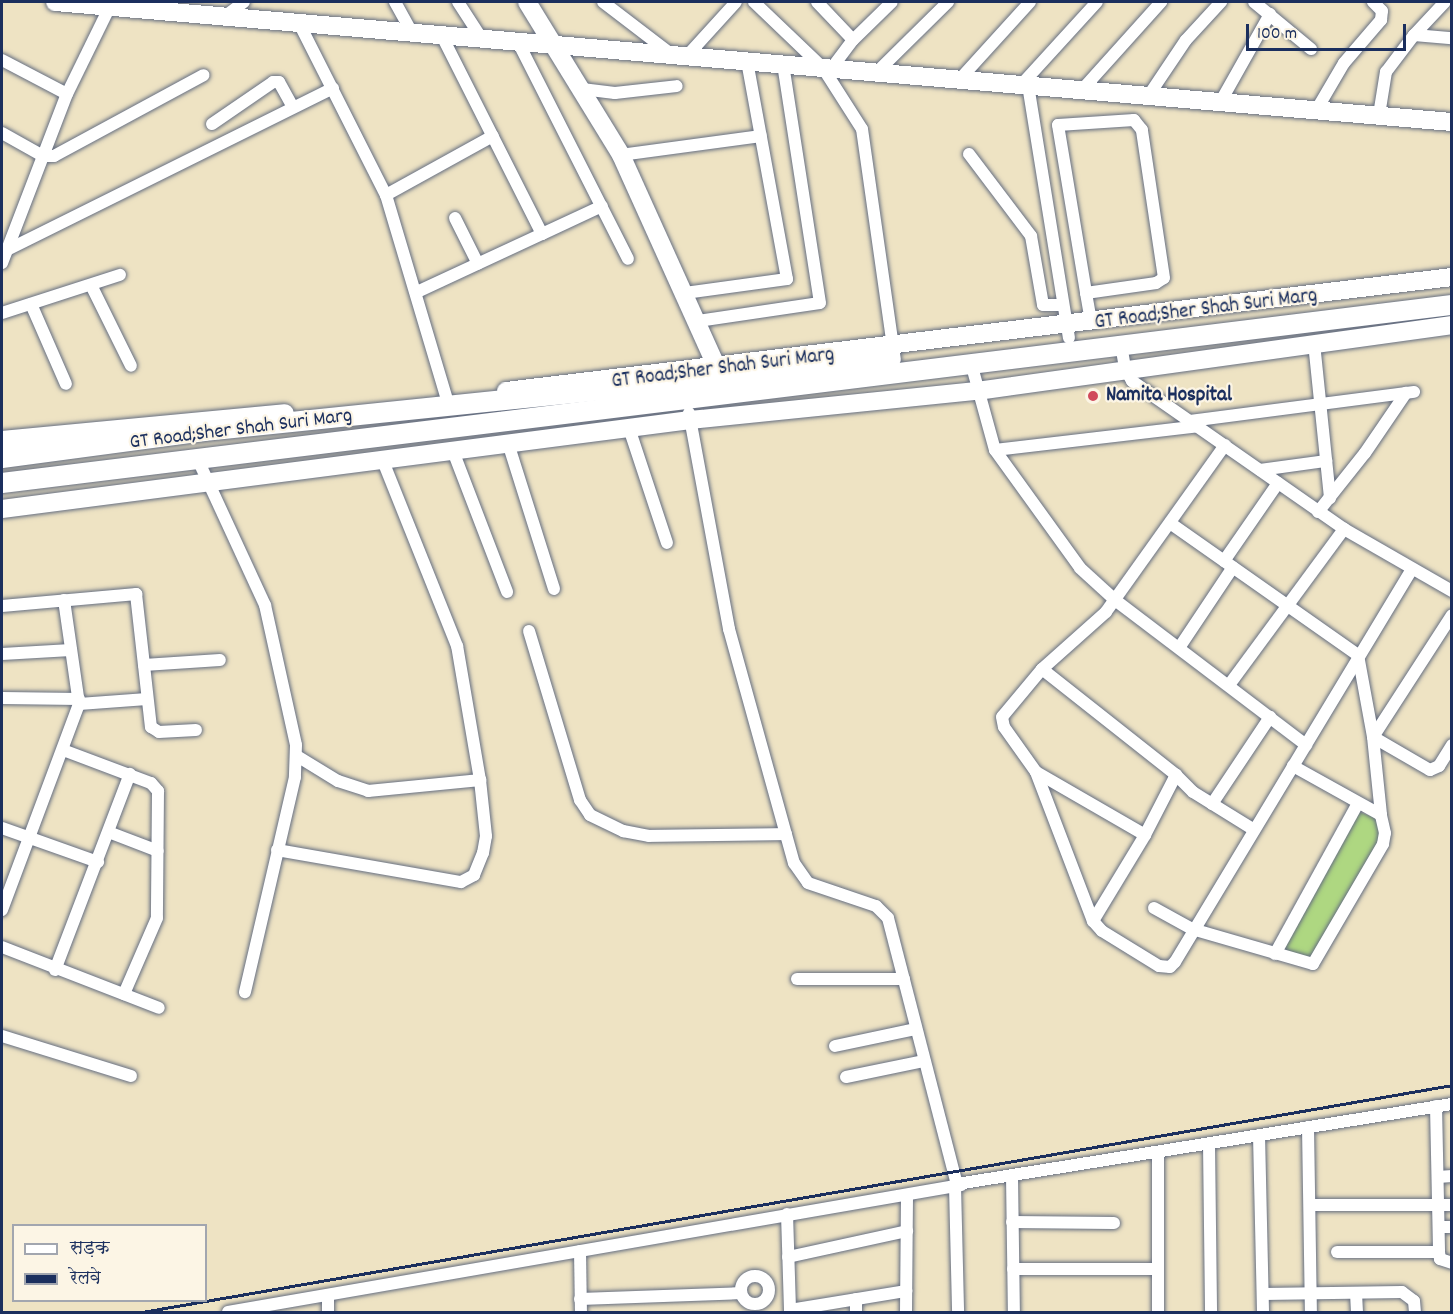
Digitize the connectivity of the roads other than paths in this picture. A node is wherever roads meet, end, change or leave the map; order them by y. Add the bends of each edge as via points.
1 (55, 2) edge
2 (244, 2) edge
3 (395, 2) edge
4 (458, 2) edge
5 (527, 2) edge
6 (603, 2) edge
7 (736, 2) edge
8 (754, 2) edge
9 (817, 2) edge
10 (892, 2) edge
11 (948, 2) edge
12 (1030, 2) edge
13 (1097, 2) edge
14 (1161, 2) edge
15 (1221, 2) edge
16 (1254, 2) edge
17 (1372, 2) edge
18 (1445, 2) edge
19 (111, 4) edge
20 (227, 10) edge
21 (1269, 14) junction
22 (300, 25) junction
23 (412, 33) junction
24 (1414, 35) junction
25 (442, 36) junction
26 (1452, 38) edge
27 (482, 39) junction
28 (853, 40) junction
29 (518, 42) junction
30 (555, 45) junction
31 (1311, 48) dead end
32 (679, 56) junction
33 (2, 60) edge
34 (747, 61) junction
35 (783, 64) junction
36 (827, 69) junction
37 (878, 72) junction
38 (204, 75) dead end
39 (960, 79) junction
40 (1025, 84) junction
41 (676, 86) dead end
42 (333, 88) junction
43 (582, 89) junction
44 (1081, 91) junction
45 (67, 94) junction
46 (1149, 95) junction
47 (1221, 101) junction
48 (293, 107) junction
49 (1317, 109) junction
50 (1379, 115) junction
51 (1452, 122) edge
52 (212, 124) dead end
53 (2, 133) edge
54 (493, 136) junction
55 (761, 136) junction
56 (969, 154) dead end
57 (621, 155) junction
58 (43, 156) junction
59 (386, 195) junction
60 (602, 206) junction
61 (455, 218) dead end
62 (542, 234) junction
63 (1054, 246) junction
64 (1035, 248) junction
65 (7, 250) junction
66 (628, 259) dead end
67 (2, 263) edge
68 (478, 264) junction
69 (120, 275) dead end
70 (1452, 277) edge
71 (91, 285) junction
72 (1452, 291) edge
73 (417, 292) junction
74 (685, 293) junction
75 (1086, 293) junction
76 (31, 304) junction
77 (1452, 305) edge
78 (2, 313) edge
79 (1091, 320) junction
80 (698, 321) junction
81 (1066, 322) junction
82 (1452, 325) edge
83 (1314, 343) junction
84 (1121, 345) junction
85 (894, 352) junction
86 (971, 363) junction
87 (131, 366) dead end
88 (1125, 368) junction
89 (719, 378) junction
90 (66, 384) dead end
91 (683, 388) junction
92 (977, 391) junction
93 (447, 402) junction
94 (1321, 404) junction
95 (690, 420) junction
96 (1194, 424) junction
97 (629, 428) junction
98 (2, 440) edge
99 (508, 443) junction
100 (1225, 445) junction
101 (995, 450) junction
102 (453, 451) junction
103 (2, 458) edge
104 (198, 460) junction
105 (383, 460) junction
106 (1326, 461) junction
107 (1260, 470) junction
108 (2, 483) edge
109 (1278, 483) junction
110 (209, 484) junction
111 (1330, 498) junction
112 (2, 509) edge
113 (1318, 512) junction
114 (1170, 524) junction
115 (1344, 529) junction
116 (667, 543) dead end
117 (1228, 564) junction
118 (1412, 569) junction
119 (554, 589) dead end
120 (507, 591) dead end
121 (1452, 591) edge
122 (64, 600) junction
123 (1115, 600) junction
124 (2, 606) edge
125 (1289, 606) junction
126 (1450, 619) edge
127 (529, 631) dead end
128 (1179, 648) junction
129 (71, 650) junction
130 (2, 654) edge
131 (1358, 655) junction
132 (220, 660) dead end
133 (144, 665) junction
134 (1042, 669) junction
135 (1229, 685) junction
136 (2, 698) edge
137 (147, 699) junction
138 (79, 702) junction
139 (1270, 717) junction
140 (196, 730) dead end
141 (1373, 737) junction
142 (1306, 745) junction
143 (1452, 746) edge
144 (63, 750) junction
145 (297, 756) junction
146 (1293, 766) junction
147 (1036, 772) junction
148 (130, 774) junction
149 (1176, 775) junction
150 (480, 780) junction
151 (1358, 803) junction
152 (1212, 804) junction
153 (1381, 815) junction
154 (2, 828) edge
155 (1253, 829) junction
156 (111, 833) junction
157 (786, 834) junction
158 (1145, 835) junction
159 (31, 836) junction
160 (277, 850) junction
161 (158, 851) junction
162 (98, 862) junction
163 (1154, 908) dead end
164 (2, 910) edge
165 (1093, 921) junction
166 (1192, 929) junction
167 (2, 947) edge
168 (1275, 954) junction
169 (55, 970) junction
170 (796, 979) dead end
171 (904, 979) junction
172 (245, 992) dead end
173 (124, 994) junction
174 (159, 1008) dead end
175 (916, 1029) junction
176 (2, 1036) edge
177 (836, 1046) dead end
178 (924, 1061) junction
179 (131, 1076) dead end
180 (846, 1077) dead end
181 (1452, 1104) edge
182 (1436, 1106) junction
183 (1308, 1127) junction
184 (1259, 1135) junction
185 (1209, 1144) junction
186 (1158, 1152) junction
187 (1012, 1176) junction
188 (1452, 1176) edge
189 (1438, 1177) junction
190 (958, 1185) junction
191 (907, 1195) junction
192 (1310, 1205) junction
193 (1452, 1205) edge
194 (1438, 1206) junction
195 (787, 1214) junction
196 (1012, 1222) junction
197 (1114, 1223) dead end
198 (1445, 1227) edge
199 (907, 1231) junction
200 (580, 1251) junction
201 (1336, 1252) dead end
202 (1439, 1252) junction
203 (788, 1257) junction
204 (1452, 1263) edge
205 (1013, 1269) junction
206 (1157, 1269) junction
207 (906, 1291) junction
208 (741, 1293) junction
209 (1311, 1293) junction
210 (1356, 1293) junction
211 (1263, 1294) junction
212 (327, 1295) junction
213 (580, 1299) junction
214 (856, 1299) junction
215 (758, 1308) edge
216 (264, 1309) edge
217 (790, 1311) edge
218 (228, 1312) edge
219 (328, 1312) edge
220 (581, 1312) edge
221 (856, 1312) edge
222 (906, 1312) edge
223 (958, 1312) edge
224 (1014, 1312) edge
225 (1158, 1312) edge
226 (1211, 1312) edge
227 (1263, 1312) edge
228 (1311, 1312) edge
229 (1357, 1312) edge
230 (1415, 1312) edge

1 - 19 main road
2 - 20 street
3 - 23 street
4 - 27 street
5 - 30 main road
6 - 32 street
7 - 32 street
8 - 36 street
9 - 28 street
10 - 28 street
11 - 37 street
12 - 39 street
13 - 40 street
14 - 44 street
15 - 46 street via 1186,40
16 - 21 street
17 - 49 street via 1382,11 1381,20 1344,63
18 - 24 street
19 - 20 main road
19 - 45 street
20 - 22 main road
21 - 31 street
21 - 47 street
22 - 23 main road
22 - 42 street
23 - 25 main road
24 - 26 street
24 - 50 street via 1386,72
25 - 27 main road
25 - 54 street
27 - 29 main road
28 - 36 street
29 - 30 main road
29 - 60 street
30 - 32 main road
30 - 43 main road
32 - 34 main road
33 - 45 street
34 - 35 main road
34 - 55 street
35 - 36 main road
35 - 80 street via 820,303
36 - 37 main road
36 - 85 street via 862,129
37 - 39 main road
38 - 58 street via 54,156
39 - 40 main road
40 - 44 main road
40 - 63 street
41 - 43 street via 615,93
42 - 48 street
42 - 59 street
43 - 57 main road
44 - 46 main road
45 - 58 street
46 - 47 main road
47 - 49 main road
48 - 52 street via 279,82 273,82
48 - 65 street
49 - 50 main road
50 - 51 main road
53 - 58 street
54 - 59 street
54 - 62 street
55 - 57 street
55 - 74 street via 787,279
56 - 64 street via 1031,236
57 - 74 main road
58 - 65 street
59 - 73 street
60 - 62 street
60 - 66 street
61 - 68 street
62 - 68 street
63 - 64 street
63 - 81 street
64 - 81 street via 1043,305
65 - 67 street
68 - 73 street
69 - 71 street
70 - 79 main road
71 - 76 street
71 - 87 street
72 - 81 main road, GT Road;Sher Shah Suri Marg
73 - 93 street
74 - 80 main road
75 - 75 street via 1058,125 1134,120 1142,130 1164,278 1156,283
75 - 79 street
76 - 78 street
76 - 90 street
77 - 84 main road, GT Road;Sher Shah Suri Marg
79 - 81 main road
80 - 89 main road
81 - 85 main road, GT Road;Sher Shah Suri Marg
82 - 83 main road
83 - 88 main road
83 - 94 street
84 - 86 main road, GT Road;Sher Shah Suri Marg
84 - 88 street
85 - 89 main road, GT Road;Sher Shah Suri Marg
86 - 89 main road, GT Road;Sher Shah Suri Marg
86 - 92 street
88 - 92 main road
88 - 96 street via 1132,381
89 - 91 main road, GT Road;Sher Shah Suri Marg
89 - 93 main road
91 - 93 main road, GT Road;Sher Shah Suri Marg
91 - 95 street
91 - 104 main road, GT Road;Sher Shah Suri Marg
92 - 95 main road
92 - 101 street
93 - 98 main road
93 - 103 main road, GT Road;Sher Shah Suri Marg
94 - 96 street
94 - 106 street
94 - 111 street via 1410,393
95 - 97 main road
95 - 157 street via 729,629
96 - 100 street
96 - 101 street
97 - 99 main road
97 - 116 street
99 - 102 main road
99 - 119 street
100 - 107 street
100 - 114 street
101 - 123 street via 1080,568
102 - 105 main road
102 - 120 street
104 - 108 main road, GT Road;Sher Shah Suri Marg
104 - 110 street
105 - 110 main road
105 - 150 street via 453,630
106 - 107 street
106 - 111 street
107 - 109 street
109 - 113 street
109 - 117 street
110 - 112 main road
110 - 145 street via 265,605
111 - 113 street
113 - 115 street
114 - 117 street
114 - 123 street
115 - 118 street
115 - 125 street
117 - 125 street
117 - 128 street
118 - 121 street
118 - 131 street
122 - 124 street
122 - 129 street
122 - 133 street via 136,594
123 - 128 street
123 - 134 street via 1090,629
125 - 131 street
125 - 135 street
126 - 141 street
127 - 157 street via 580,800 590,815 623,831 649,836
128 - 135 street
129 - 130 street
129 - 138 street
131 - 141 street
131 - 142 street
132 - 133 street
133 - 137 street
134 - 147 street via 1004,713 1002,722
134 - 149 street
135 - 139 street
136 - 138 street
137 - 138 street
137 - 140 street via 153,731
138 - 144 street
139 - 142 street
139 - 152 street
141 - 143 street via 1430,770 1439,766
141 - 153 street
142 - 146 street
144 - 148 street
144 - 159 street
145 - 150 street via 338,781 368,791
145 - 160 street
146 - 151 street
146 - 155 street
147 - 158 street
147 - 165 street
148 - 156 street
148 - 161 street via 151,783 158,791
149 - 152 street
149 - 158 street
150 - 160 street via 486,836 483,853 474,875 461,882
151 - 153 street
151 - 168 street
152 - 155 street
153 - 168 street via 1383,844 1316,960 1308,965
154 - 159 street
155 - 166 street
156 - 161 street
156 - 162 street
157 - 171 street via 794,863 808,883 876,906 888,918
158 - 165 street
159 - 162 street
159 - 164 street
160 - 172 street
161 - 173 street via 157,918
162 - 169 street
163 - 166 street
165 - 166 street via 1102,931 1164,969 1175,962
166 - 168 street
167 - 169 street
169 - 173 street
170 - 171 street
171 - 175 street
173 - 174 street
175 - 177 street
175 - 178 street
176 - 179 street
178 - 180 street
178 - 190 street
181 - 182 street
182 - 183 street
182 - 189 street
183 - 184 street
183 - 192 street
184 - 185 street
184 - 211 street
185 - 186 street
185 - 226 street
186 - 187 street
186 - 206 street
187 - 190 street
187 - 196 street
188 - 189 street
189 - 194 street
190 - 191 street
190 - 223 street
191 - 195 street
191 - 199 street
192 - 194 street
192 - 209 street
193 - 194 street
194 - 198 street
195 - 200 street
195 - 203 street
196 - 197 street
196 - 205 street
198 - 202 street
199 - 203 street
199 - 207 street
200 - 212 street
200 - 213 street
201 - 202 street
202 - 204 street via 1445,1263
203 - 217 street
205 - 206 street
205 - 224 street
206 - 225 street
207 - 214 street
207 - 222 street
208 - 213 street
208 - 215 street via 745,1301
208 - 215 street via 744,1280 752,1276 762,1278 768,1285 768,1294
209 - 210 street
209 - 211 street
209 - 228 street
210 - 229 street
210 - 230 street via 1409,1294
211 - 227 street
212 - 216 street
212 - 219 street
213 - 220 street
214 - 217 street
214 - 221 street
216 - 218 street

